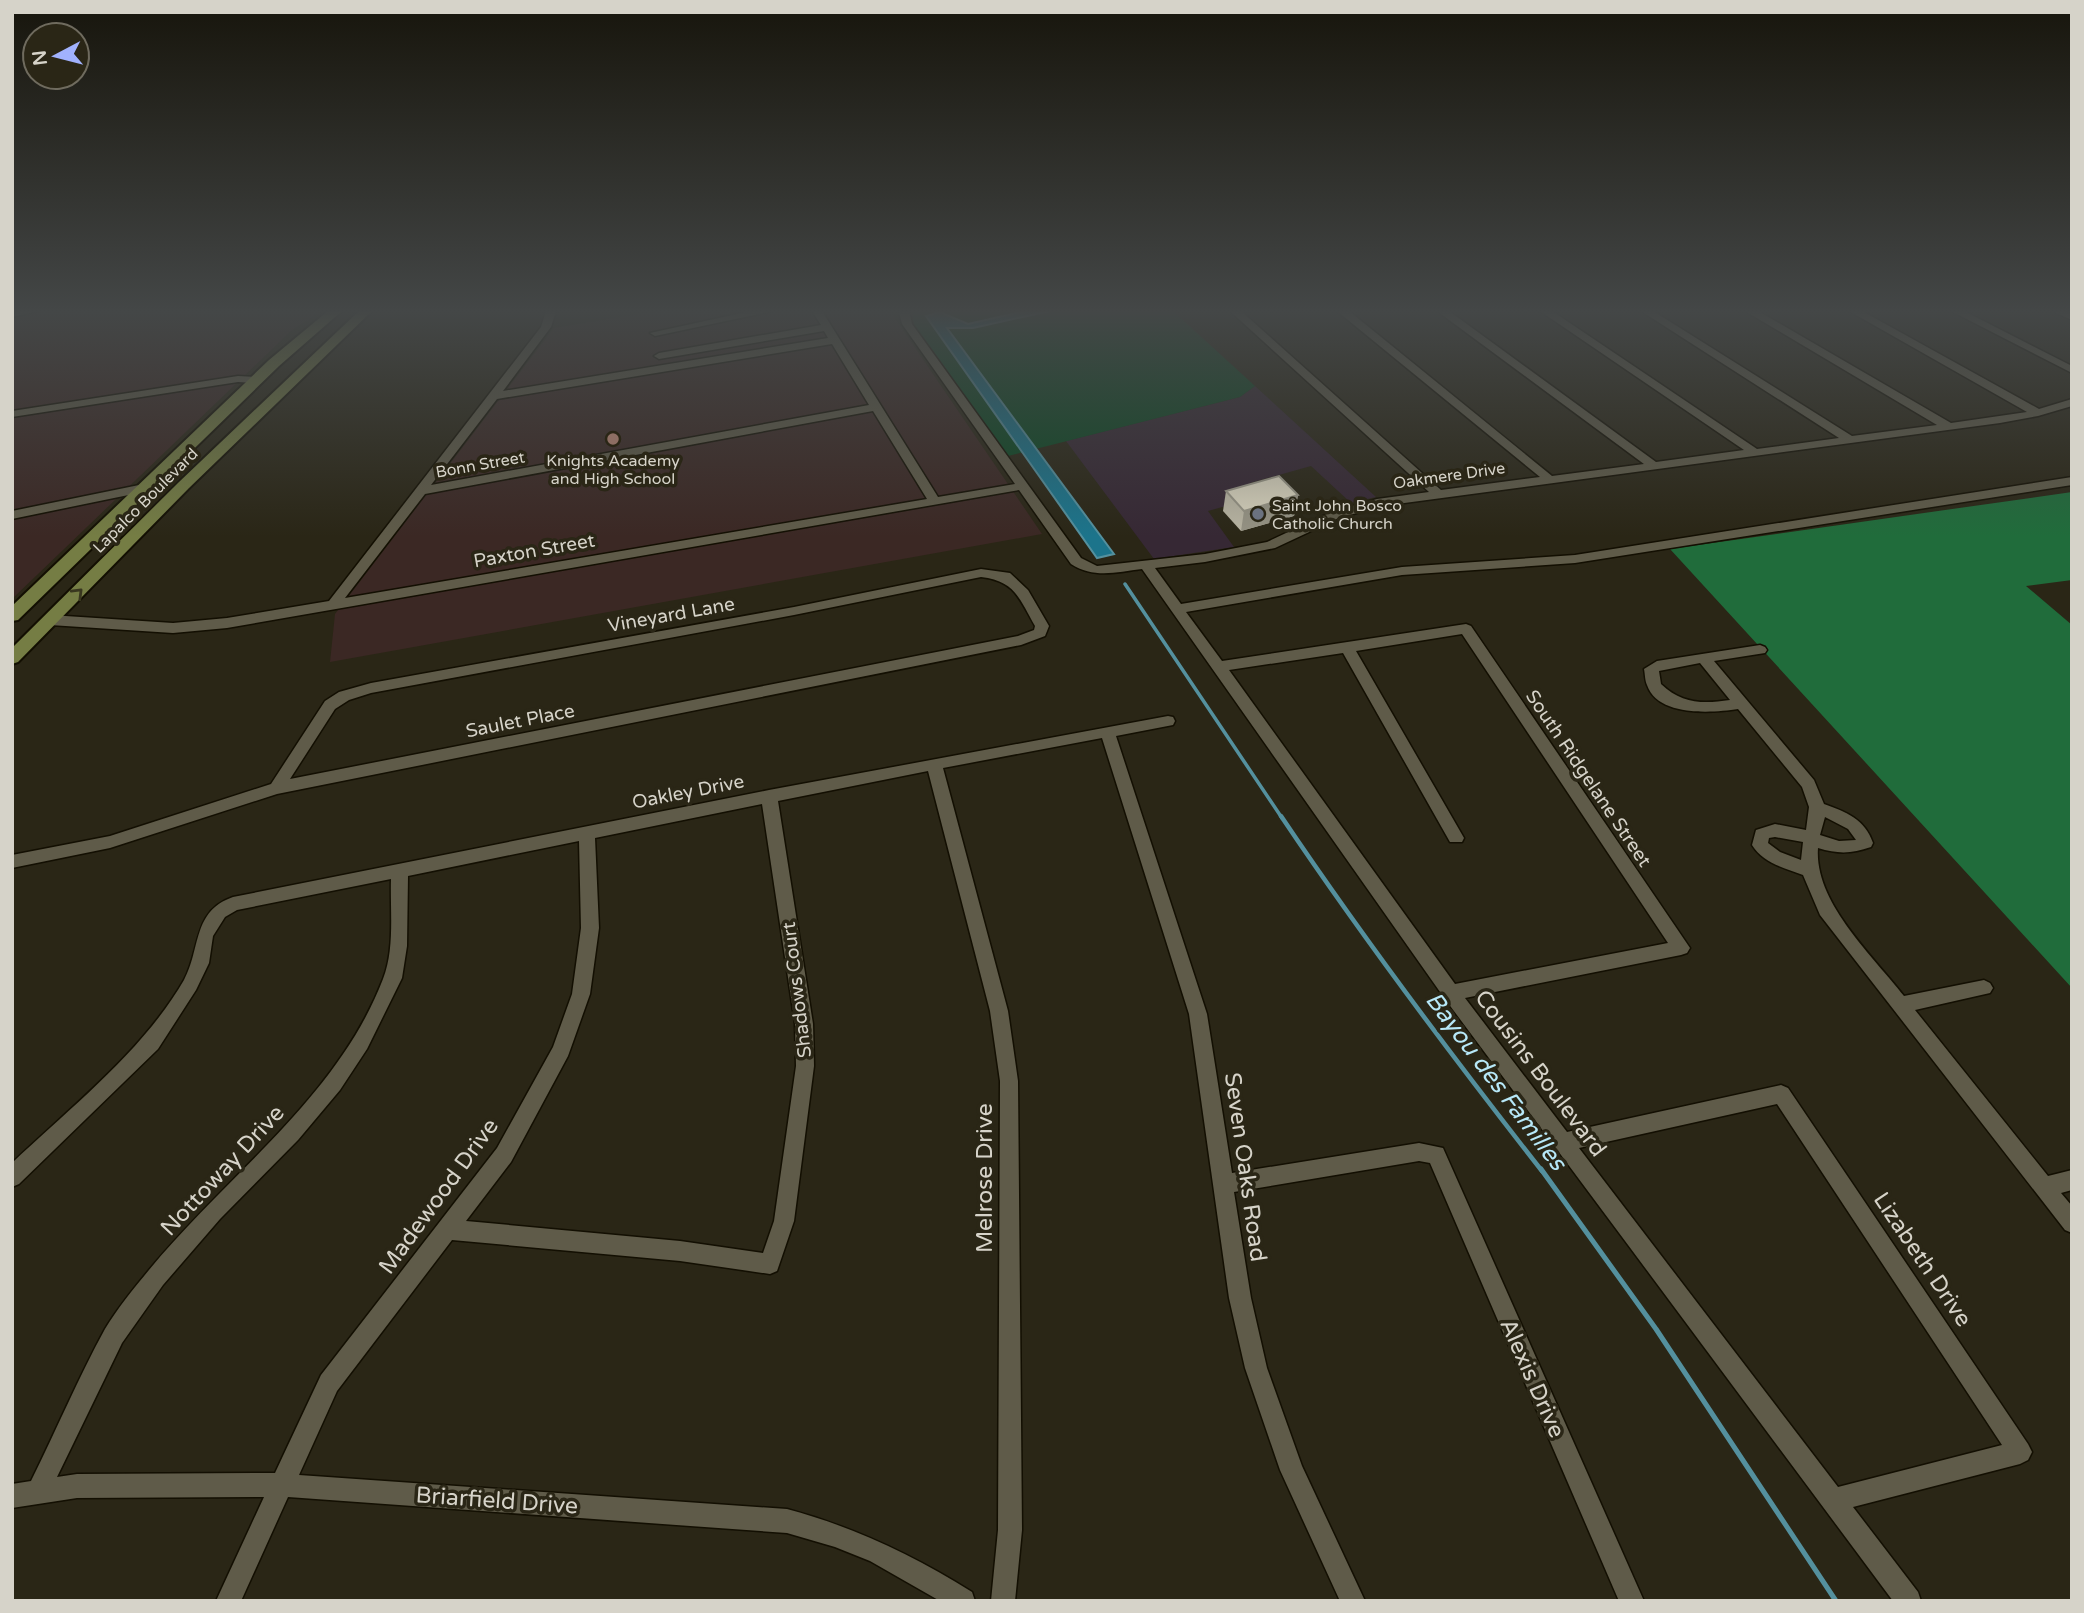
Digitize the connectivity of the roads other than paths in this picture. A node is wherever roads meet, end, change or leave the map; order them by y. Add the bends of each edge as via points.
1 (196, 386) edge
2 (250, 386) edge
3 (262, 386) edge
4 (285, 386) edge
5 (500, 386) edge
6 (552, 386) edge
7 (864, 386) edge
8 (953, 386) edge
9 (1318, 386) edge
10 (1435, 386) edge
11 (1544, 386) edge
12 (1657, 386) edge
13 (1765, 386) edge
14 (1878, 386) edge
15 (1990, 386) edge
16 (279, 392) junction
17 (493, 396) junction
18 (2072, 402) edge
19 (877, 407) junction
20 (222, 413) junction
21 (2038, 413) junction
22 (12, 414) edge
23 (1949, 428) junction
24 (1850, 440) junction
25 (222, 449) junction
26 (1754, 452) junction
27 (1653, 466) junction
28 (1549, 479) junction
29 (2072, 481) edge
30 (1023, 486) junction
31 (144, 488) junction
32 (419, 491) junction
33 (1438, 494) junction
34 (934, 500) junction
35 (120, 512) junction
36 (12, 516) edge
37 (1146, 565) junction
38 (333, 605) junction
39 (1178, 609) junction
40 (12, 616) edge
41 (50, 620) junction
42 (12, 628) edge
43 (1040, 633) joint
44 (1347, 647) junction
45 (1760, 650) dead end
46 (12, 658) edge
47 (1704, 659) junction
48 (1218, 667) junction
49 (1743, 704) junction
50 (1168, 722) dead end
51 (1108, 733) junction
52 (934, 764) junction
53 (276, 788) junction
54 (769, 796) junction
55 (1819, 808) junction
56 (587, 833) junction
57 (1456, 838) dead end
58 (1813, 840) junction
59 (12, 862) edge
60 (1809, 870) junction
61 (400, 871) junction
62 (1984, 988) dead end
63 (1451, 993) junction
64 (1899, 1005) junction
65 (1562, 1142) junction
66 (12, 1177) edge
67 (2072, 1180) edge
68 (1225, 1184) junction
69 (2044, 1187) junction
70 (2072, 1223) edge
71 (445, 1229) junction
72 (280, 1485) junction
73 (38, 1492) junction
74 (12, 1496) edge
75 (1833, 1500) junction
76 (228, 1601) edge
77 (963, 1601) edge
78 (1003, 1601) edge
79 (1353, 1601) edge
80 (1632, 1601) edge
81 (1909, 1601) edge

1 - 22 street
2 - 20 main road, Lapalco Boulevard
3 - 16 main road via 258,393
4 - 16 main road, Lapalco Boulevard
5 - 17 street
6 - 17 street
7 - 19 street
8 - 30 street, Oakmere Drive
9 - 33 street
10 - 28 street
11 - 27 street
12 - 26 street
13 - 24 street
14 - 23 street
15 - 21 street
16 - 25 main road, Lapalco Boulevard
17 - 32 street
18 - 21 street, Oakmere Drive
19 - 32 street, Bonn Street
19 - 34 street
20 - 25 main road via 238,407 250,409 231,430
20 - 31 main road, Lapalco Boulevard
21 - 23 street, Oakmere Drive
23 - 24 street, Oakmere Drive
24 - 26 street, Oakmere Drive
41 -> 25 main road, Lapalco Boulevard
26 - 27 street, Oakmere Drive
27 - 28 street, Oakmere Drive
28 - 33 street, Oakmere Drive
29 - 39 street via 1575,559 1402,572
30 - 34 street, Paxton Street
30 - 37 street, Oakmere Drive via 1082,566 1097,570
31 - 35 main road, Lapalco Boulevard
31 - 36 street
32 - 38 street
33 - 37 street, Oakmere Drive via 1351,509 1270,545
34 - 38 street, Paxton Street
35 - 36 street via 103,506
35 - 40 main road, Lapalco Boulevard
37 - 39 street, Cousins Boulevard
38 - 41 street, Paxton Street via 173,628
39 - 48 street, Cousins Boulevard
41 - 42 main road
41 - 46 main road, Lapalco Boulevard
43 - 53 street, Saulet Place
43 - 53 street, Vineyard Lane via 1042,626 1023,593 1006,576 981,573 371,688 330,705
44 - 48 street
44 - 57 street
44 - 63 street, South Ridgelane Street via 1466,629 1681,948
45 - 47 street
47 - 49 street
47 - 49 street via 1651,669 1654,686 1674,703 1699,709
48 - 63 street, Cousins Boulevard
49 - 55 street via 1804,776
50 - 51 street, Oakley Drive
51 - 52 street, Oakley Drive
51 - 68 street, Seven Oaks Road via 1198,1014
52 - 54 street, Oakley Drive
52 - 78 street, Melrose Drive via 999,1011 1009,1081 1010,1530
53 - 59 street, Saulet Place via 110,842
54 - 56 street, Oakley Drive
54 - 71 street, Shadows Court via 804,1024 804,1066 784,1221 770,1264
55 - 58 street
55 - 58 street via 1848,820 1863,832 1865,844 1854,850
56 - 61 street, Oakley Drive
56 - 71 street, Madewood Drive via 590,928 581,994 561,1050 504,1155
58 - 60 street
58 - 60 street via 1772,829 1762,834 1760,845 1774,857
60 - 64 street via 1826,910
61 - 66 street, Oakley Drive via 233,904 219,912 205,934 190,985 150,1043
61 - 73 street, Nottoway Drive via 393,978 360,1043 333,1084 213,1212 114,1335
62 - 64 street
63 - 65 street, Cousins Boulevard
64 - 69 street
65 - 75 street, Cousins Boulevard
65 - 75 street, Lizabeth Drive via 1782,1094 2020,1452
67 - 69 street
68 - 79 street, Seven Oaks Road via 1240,1298 1256,1368 1292,1470
68 - 80 street, Alexis Drive via 1419,1152 1436,1155
69 - 70 street
71 - 72 street, Madewood Drive via 329,1383
72 - 73 street, Briarfield Drive via 77,1486
72 - 76 street, Madewood Drive
72 - 77 street, Briarfield Drive via 787,1521 832,1532 889,1555
73 - 74 street, Briarfield Drive
75 - 81 street, Cousins Boulevard

